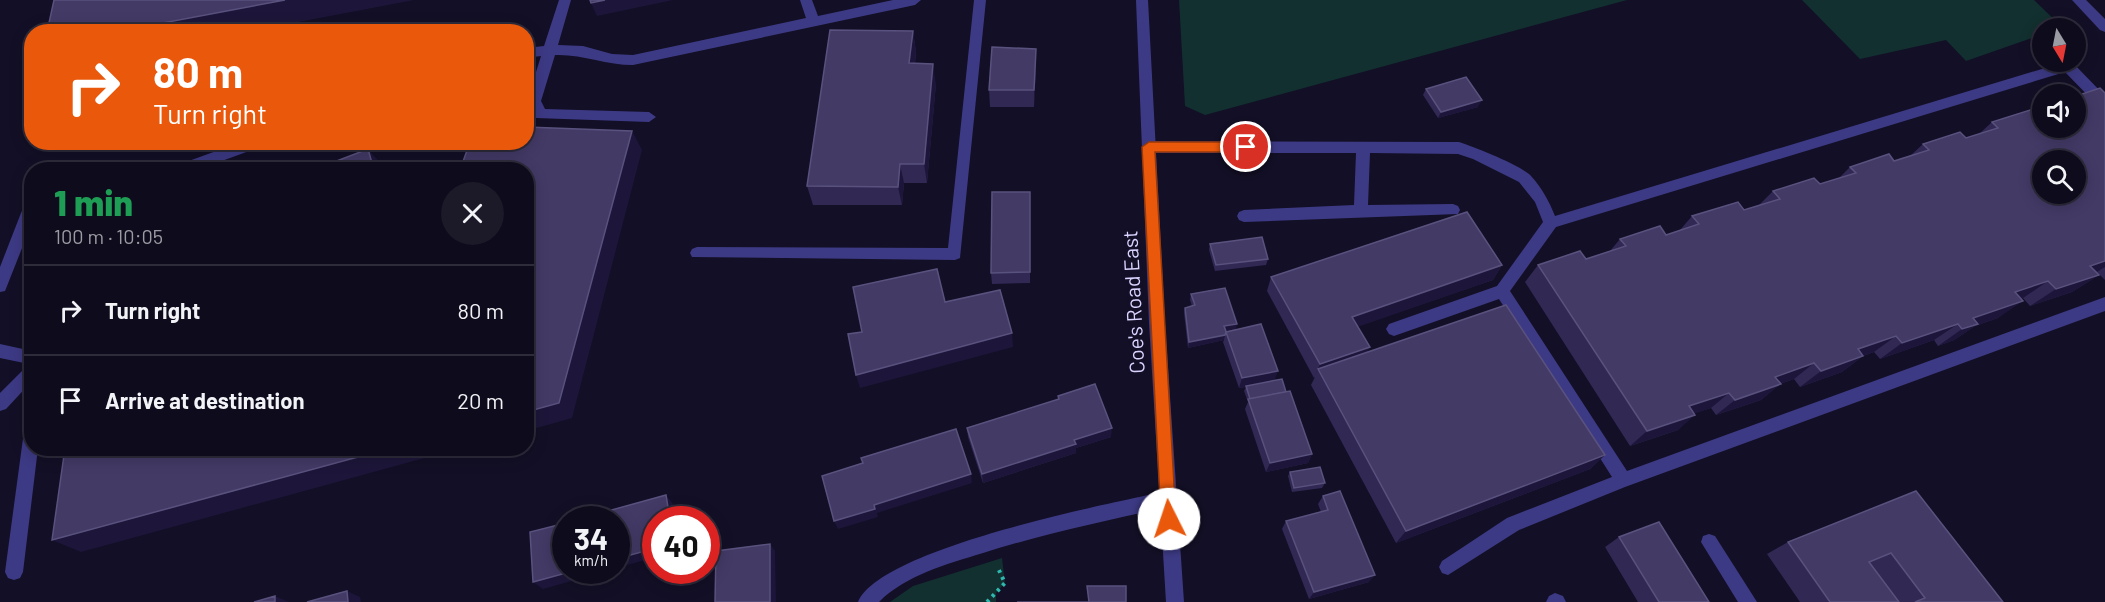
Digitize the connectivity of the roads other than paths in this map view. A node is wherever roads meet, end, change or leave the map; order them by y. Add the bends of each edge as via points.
1 (565, 0) edge
2 (806, 0) edge
3 (915, 0) edge
4 (980, 0) edge
5 (1142, 0) edge
6 (2078, 0) edge
7 (813, 21) junction
8 (2105, 27) edge
9 (551, 50) junction
10 (534, 52) edge
11 (2105, 104) edge
12 (649, 117) dead end
13 (1149, 147) junction
14 (1363, 147) junction
15 (236, 150) edge
16 (202, 162) edge
17 (1453, 210) dead end
18 (1361, 212) junction
19 (1244, 216) dead end
20 (24, 223) edge
21 (1551, 223) junction
22 (697, 253) dead end
23 (0, 286) edge
24 (1502, 291) junction
25 (2105, 304) edge
26 (1394, 329) dead end
27 (0, 351) edge
28 (24, 356) edge
29 (24, 378) edge
30 (0, 404) edge
31 (29, 456) edge
32 (1623, 480) junction
33 (1167, 499) junction
34 (1709, 542) dead end
35 (1448, 567) dead end
36 (14, 573) dead end
37 (867, 602) edge
38 (1175, 602) edge
39 (1748, 602) edge

1 - 9 street
2 - 7 street
3 - 7 street
4 - 22 street via 955,254
5 - 13 street, Coe's Road East
6 - 8 street
7 - 9 street via 633,60 612,61 582,51
9 - 10 street
9 - 12 street via 534,102 541,114
11 - 21 street via 2067,66
13 - 14 street
13 - 33 street, Coe's Road East
14 - 18 street
14 - 21 street via 1459,148 1478,155 1524,178 1541,199
15 - 16 street
17 - 18 street
18 - 19 street
20 - 23 street
21 - 24 street
24 - 26 street
24 - 32 street
25 - 32 street
27 - 28 street
29 - 30 street
31 - 36 street
32 - 35 street via 1513,524
33 - 37 street via 988,543 905,572 870,595
33 - 38 street, Coe's Road East
34 - 39 street

